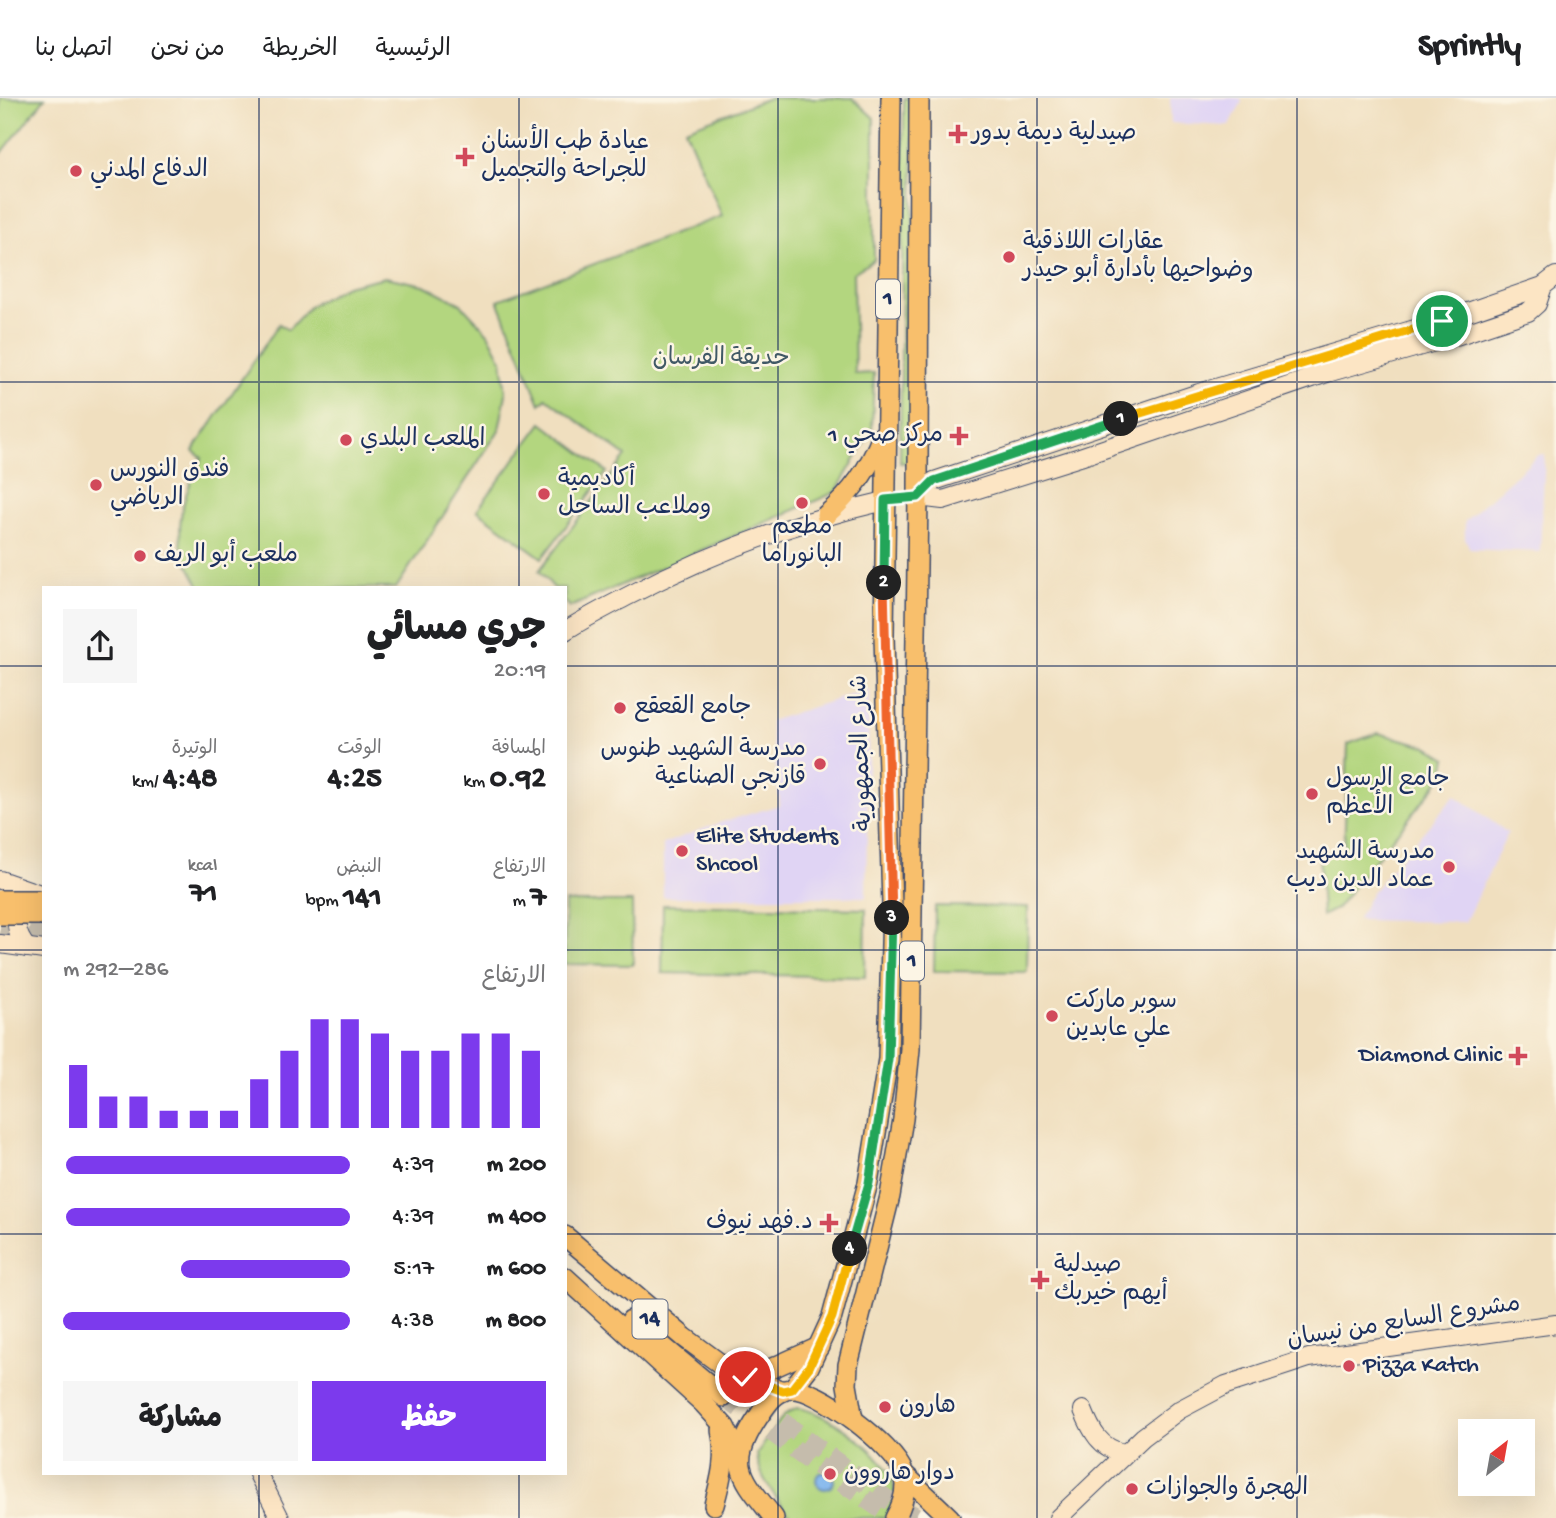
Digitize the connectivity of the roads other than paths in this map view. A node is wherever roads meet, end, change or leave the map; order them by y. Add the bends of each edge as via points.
1 (875, 98) edge
2 (891, 98) edge
3 (919, 98) edge
4 (890, 131) junction
5 (1549, 281) edge
6 (887, 418) junction
7 (918, 497) junction
8 (885, 500) junction
9 (826, 515) junction
10 (567, 630) edge
11 (0, 880) edge
12 (0, 894) edge
13 (42, 895) edge
14 (42, 896) edge
15 (42, 896) edge
16 (42, 896) edge
17 (0, 900) edge
18 (0, 915) edge
19 (42, 915) edge
20 (0, 944) edge
21 (35, 949) edge
22 (567, 1238) edge
23 (567, 1253) edge
24 (567, 1267) edge
25 (567, 1279) edge
26 (1556, 1324) edge
27 (819, 1346) junction
28 (731, 1385) junction
29 (787, 1390) junction
30 (1083, 1410) dead end
31 (853, 1419) junction
32 (720, 1422) junction
33 (1124, 1453) junction
34 (740, 1460) junction
35 (904, 1474) junction
36 (258, 1475) edge
37 (710, 1512) edge
38 (280, 1518) edge
39 (774, 1518) edge
40 (895, 1518) edge
41 (950, 1518) edge
42 (1058, 1518) edge

1 - 4 main road
2 - 4 main road, شارع الجمهورية / 1
3 - 7 main road, شارع الجمهورية / 1
4 - 6 main road, شارع الجمهورية / 1
5 - 7 street via 1528,312 943,500
6 - 8 main road, شارع الجمهورية / 1
6 - 9 main road via 865,472
7 - 8 main road
7 - 31 main road, شارع الجمهورية / 1 via 910,1049 890,1196 848,1365
8 - 9 street
8 - 27 main road, شارع الجمهورية / 1 via 892,906 888,1059 869,1183 832,1317
9 - 10 street via 682,570
11 - 13 street
12 - 14 street
15 - 17 main road, bridge
16 - 21 street via 23,906 16,928 19,939
18 - 19 main road, bridge
20 - 21 street
22 - 28 main road via 684,1337
23 - 28 main road, 14
24 - 28 main road, 14
25 - 32 main road
26 - 33 street, مشروع السابع من نيسان via 1286,1364 1210,1392
27 - 28 main road
27 - 29 main road, شارع الجمهورية / 1 via 809,1367
28 - 29 main road
29 - 31 main road via 803,1390
29 - 34 main road, شارع الجمهورية via 768,1403 755,1421 743,1442
30 - 33 street via 1096,1438
31 - 35 main road via 897,1458
32 - 34 main road
32 - 37 main road via 724,1460
33 - 42 street, مشروع السابع من نيسان
34 - 37 main road, شارع الجمهورية
34 - 39 main road via 751,1489
35 - 40 main road via 905,1493
35 - 41 main road
36 - 38 street

